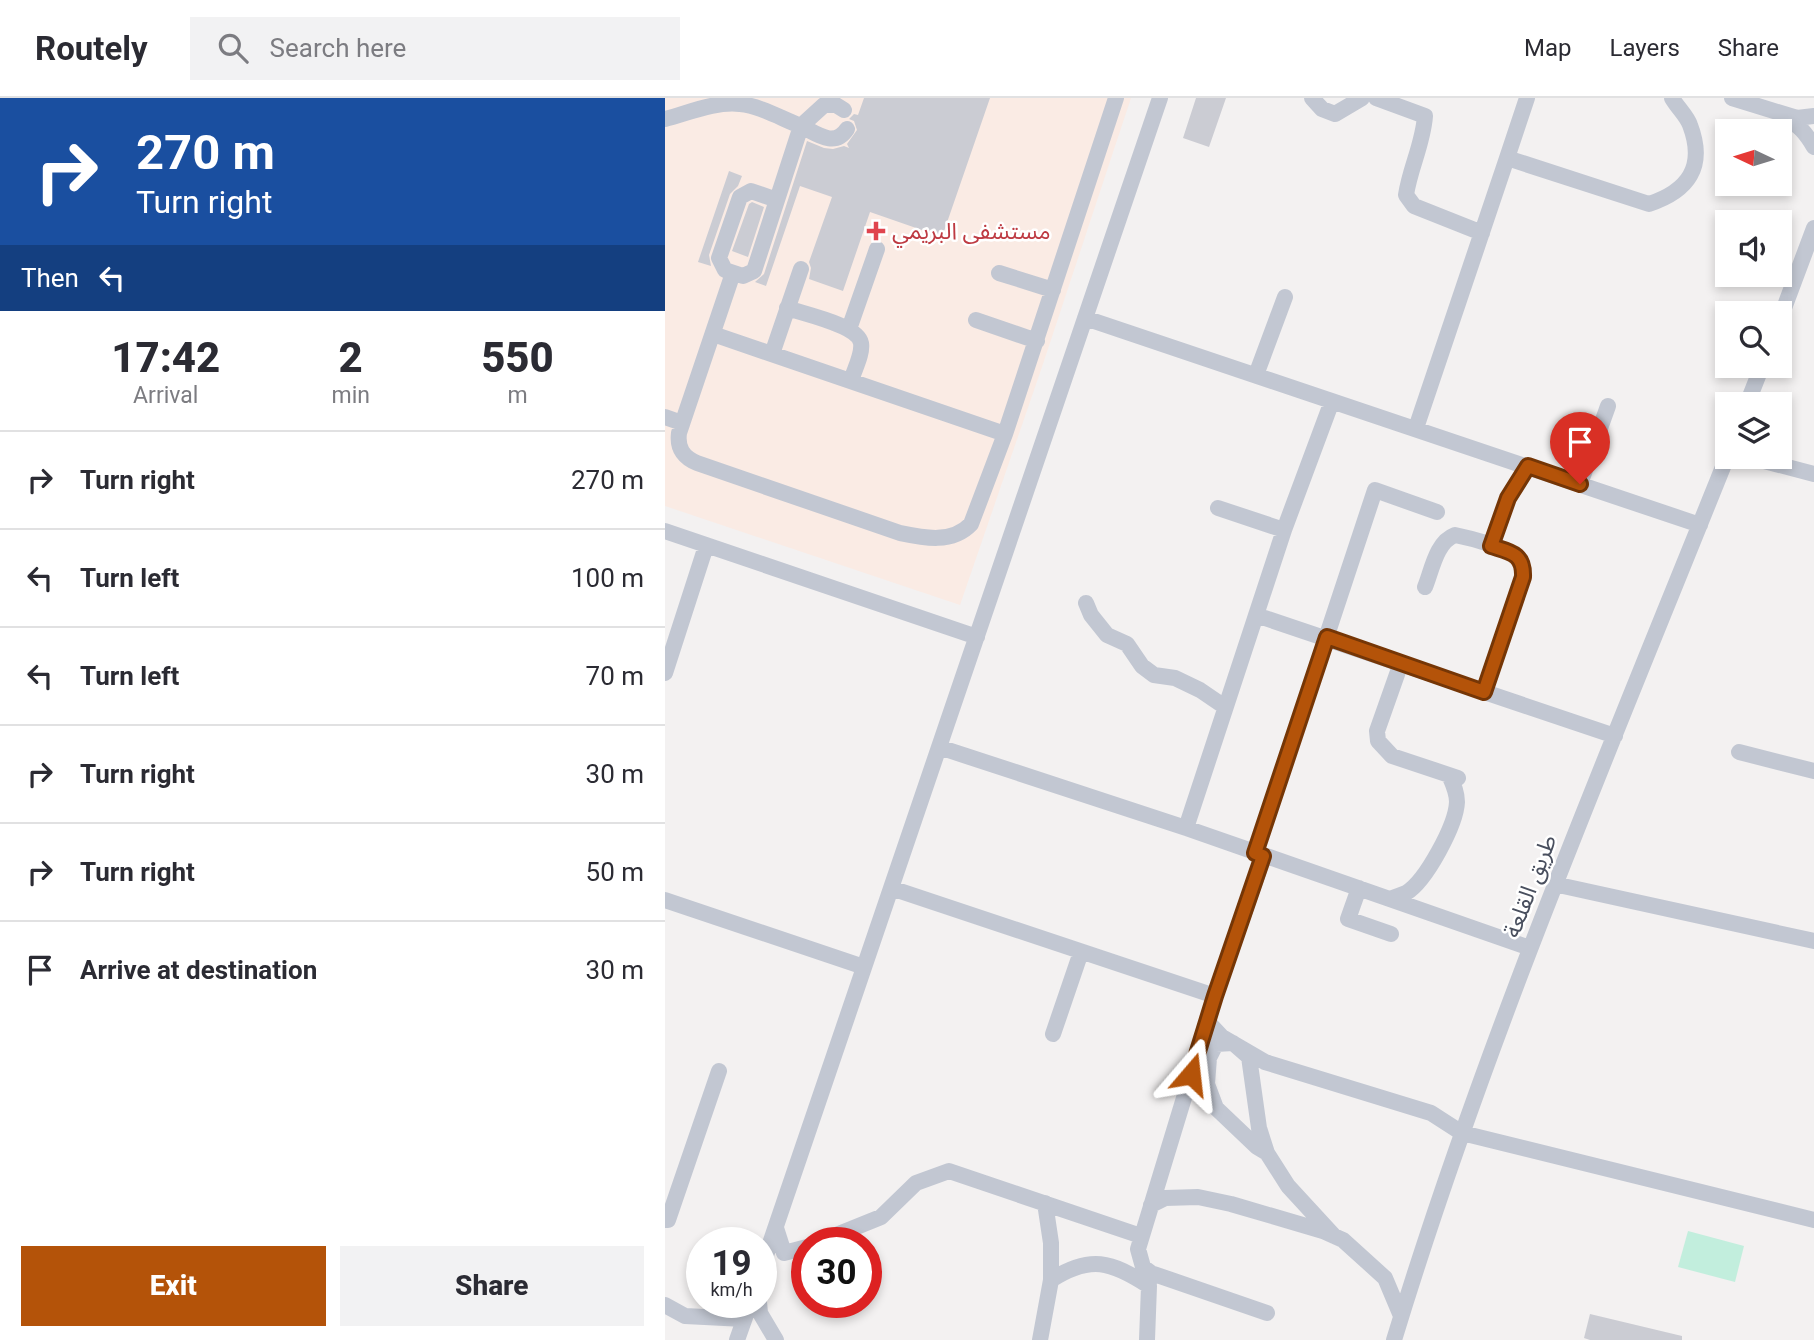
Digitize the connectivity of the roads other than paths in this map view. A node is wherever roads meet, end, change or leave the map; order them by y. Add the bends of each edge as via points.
1 (1116, 98) edge
2 (1160, 98) edge
3 (1312, 98) edge
4 (1362, 98) edge
5 (1376, 98) edge
6 (1527, 98) edge
7 (1672, 98) edge
8 (1732, 98) edge
9 (845, 110) dead end
10 (1773, 112) junction
11 (1814, 116) edge
12 (665, 119) edge
13 (801, 127) junction
14 (847, 129) dead end
15 (1814, 146) edge
16 (1507, 158) junction
17 (777, 200) junction
18 (1814, 228) edge
19 (1482, 233) junction
20 (877, 249) dead end
21 (801, 269) dead end
22 (733, 273) junction
23 (999, 273) dead end
24 (1053, 290) junction
25 (1285, 297) dead end
26 (1786, 301) edge
27 (787, 308) junction
28 (1085, 318) junction
29 (976, 320) dead end
30 (849, 329) junction
31 (713, 334) junction
32 (1037, 341) junction
33 (772, 354) junction
34 (1256, 375) junction
35 (851, 381) junction
36 (1332, 401) junction
37 (1608, 407) dead end
38 (665, 418) edge
39 (683, 424) junction
40 (1416, 428) junction
41 (1005, 434) junction
42 (1528, 466) junction
43 (1792, 468) edge
44 (1722, 469) edge
45 (1814, 474) edge
46 (1580, 484) junction
47 (1218, 508) dead end
48 (1437, 512) dead end
49 (1700, 525) junction
50 (1284, 530) junction
51 (665, 531) edge
52 (706, 546) junction
53 (1491, 546) junction
54 (1425, 587) dead end
55 (1086, 603) dead end
56 (1256, 615) junction
57 (977, 637) junction
58 (1327, 637) junction
59 (1401, 663) junction
60 (665, 673) edge
61 (1484, 692) junction
62 (1225, 707) junction
63 (1615, 736) junction
64 (939, 747) junction
65 (1739, 752) dead end
66 (1814, 771) edge
67 (1186, 828) junction
68 (1259, 855) junction
69 (1555, 884) junction
70 (891, 888) junction
71 (1359, 888) junction
72 (1390, 899) junction
73 (665, 900) edge
74 (1391, 934) dead end
75 (1814, 942) edge
76 (1530, 948) junction
77 (1081, 952) junction
78 (864, 967) junction
79 (1215, 996) junction
80 (1207, 1021) junction
81 (1053, 1034) dead end
82 (1233, 1043) junction
83 (719, 1071) dead end
84 (1462, 1133) junction
85 (1267, 1153) junction
86 (1045, 1203) junction
87 (1151, 1205) junction
88 (1814, 1220) edge
89 (666, 1222) edge
90 (776, 1227) edge
91 (856, 1227) edge
92 (777, 1231) edge
93 (1335, 1236) junction
94 (1141, 1237) junction
95 (791, 1251) edge
96 (1051, 1280) junction
97 (665, 1305) edge
98 (1267, 1313) dead end
99 (1401, 1317) junction
100 (763, 1318) edge
101 (744, 1319) joint
102 (737, 1340) edge
103 (776, 1340) edge
104 (1040, 1340) edge
105 (1147, 1340) edge
106 (1394, 1340) edge

1 - 24 street
2 - 28 street
3 - 4 street via 1335,114
5 - 19 street via 1425,116 1424,137 1406,195 1414,205
6 - 16 street
7 - 16 street via 1690,123 1695,162 1689,180 1665,199 1649,204
8 - 10 street
9 - 13 street via 824,105
10 - 11 street via 1797,118
10 - 15 street via 1795,123
12 - 13 street via 737,104
13 - 14 street via 829,139 840,138
13 - 17 street
16 - 19 street
17 - 22 street via 754,271 747,276
17 - 22 street via 751,191 740,197 719,258 722,267
18 - 26 street
19 - 40 street
20 - 30 street
21 - 27 street
22 - 31 street
23 - 24 street
24 - 32 street
25 - 34 street
27 - 30 street
27 - 33 street
28 - 34 street
28 - 57 street
29 - 32 street
30 - 35 street via 859,336 862,348
31 - 33 street
31 - 39 street
32 - 41 street
33 - 35 street
34 - 36 street
35 - 41 street
36 - 40 street
36 - 50 street
37 - 46 street
38 - 39 street
39 - 41 street via 677,442 688,459 900,533 929,538 954,536 971,524
40 - 42 street
42 - 46 street
42 - 53 street via 1508,498
43 - 45 street
44 - 49 street, طريق القلعة
46 - 49 street
47 - 50 street
48 - 58 street via 1375,490
49 - 63 street, طريق القلعة
50 - 56 street
51 - 52 street
52 - 57 street
52 - 60 street
53 - 54 street via 1455,535 1446,538
53 - 61 street via 1520,559 1523,577
55 - 62 street via 1107,635 1127,644 1154,675 1175,678
56 - 58 street
56 - 62 street
57 - 64 street
58 - 59 street
58 - 68 street
59 - 61 street
59 - 72 street via 1377,731 1378,741 1392,756 1453,777 1457,800 1444,843 1418,881
61 - 63 street
62 - 67 street
63 - 69 street, طريق القلعة
64 - 67 street
64 - 70 street
65 - 66 street
67 - 68 street
68 - 71 street
68 - 79 street
69 - 75 street
69 - 76 street, طريق القلعة
70 - 77 street
70 - 78 street
71 - 72 street
71 - 74 street via 1348,919
72 - 76 street
73 - 78 street
76 - 84 street, طريق القلعة
77 - 79 street
77 - 81 street
78 - 90 street
79 - 80 street
80 - 82 street
80 - 87 street
82 - 84 street via 1265,1062 1431,1114
82 - 85 street via 1249,1057
82 - 85 street via 1216,1044 1209,1058 1207,1084 1216,1108
83 - 89 street
84 - 88 street
84 - 99 street, طريق القلعة
85 - 93 street via 1289,1186
86 - 91 street via 949,1171 916,1184 881,1217
86 - 94 street
86 - 96 street
87 - 93 street via 1165,1198 1198,1197
87 - 94 street
92 - 95 street via 784,1253
93 - 99 street via 1385,1278
94 - 98 street via 1140,1258 1151,1273
96 - 104 street
96 - 105 street via 1073,1266 1099,1264 1122,1269 1149,1286
97 - 101 street via 685,1316
99 - 106 street, طريق القلعة
100 - 103 street
101 - 102 street

